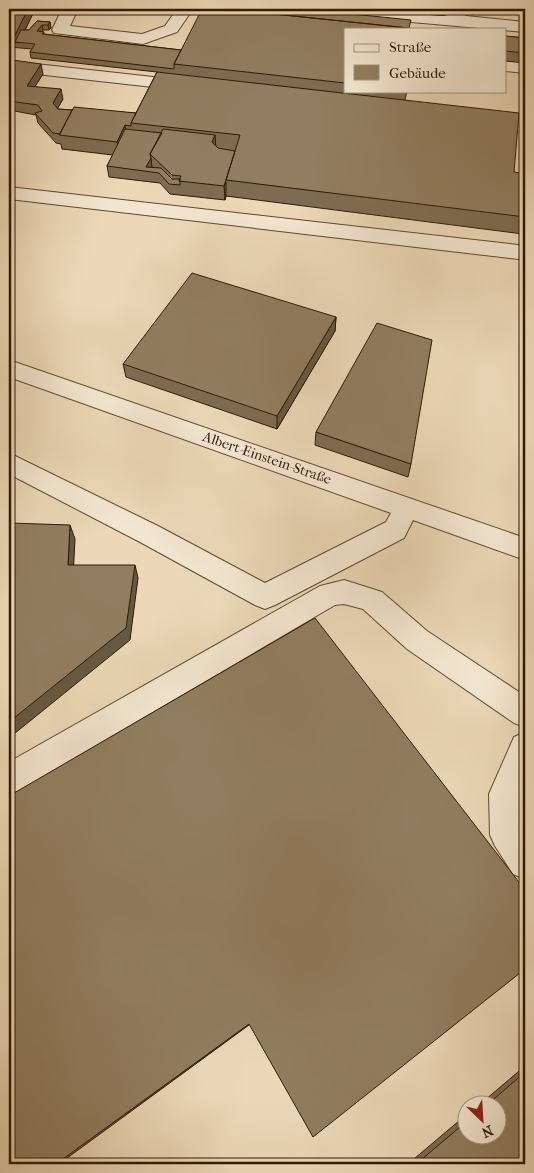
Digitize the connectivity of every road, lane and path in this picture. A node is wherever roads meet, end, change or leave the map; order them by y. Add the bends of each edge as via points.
1 (70, 9) edge
2 (185, 9) edge
3 (321, 9) edge
4 (443, 15) edge
5 (525, 27) edge
6 (9, 66) edge
7 (506, 66) edge
8 (525, 68) edge
9 (203, 88) edge
10 (9, 193) edge
11 (518, 252) dead end
12 (9, 368) edge
13 (9, 462) edge
14 (407, 507) junction
15 (525, 549) edge
16 (525, 713) edge
17 (525, 747) edge
18 (9, 779) edge
19 (525, 862) edge

1 - 2 street via 60,30 143,39 171,29
3 - 4 street
4 - 5 street
6 - 9 street
7 - 8 street
10 - 11 street
12 - 14 street, Albert-Einstein-Straße
13 - 14 street via 265,597 395,530
14 - 15 street, Albert-Einstein-Straße
16 - 18 street via 417,640 372,600 344,592 330,594 297,612
17 - 19 street via 505,794 506,835

